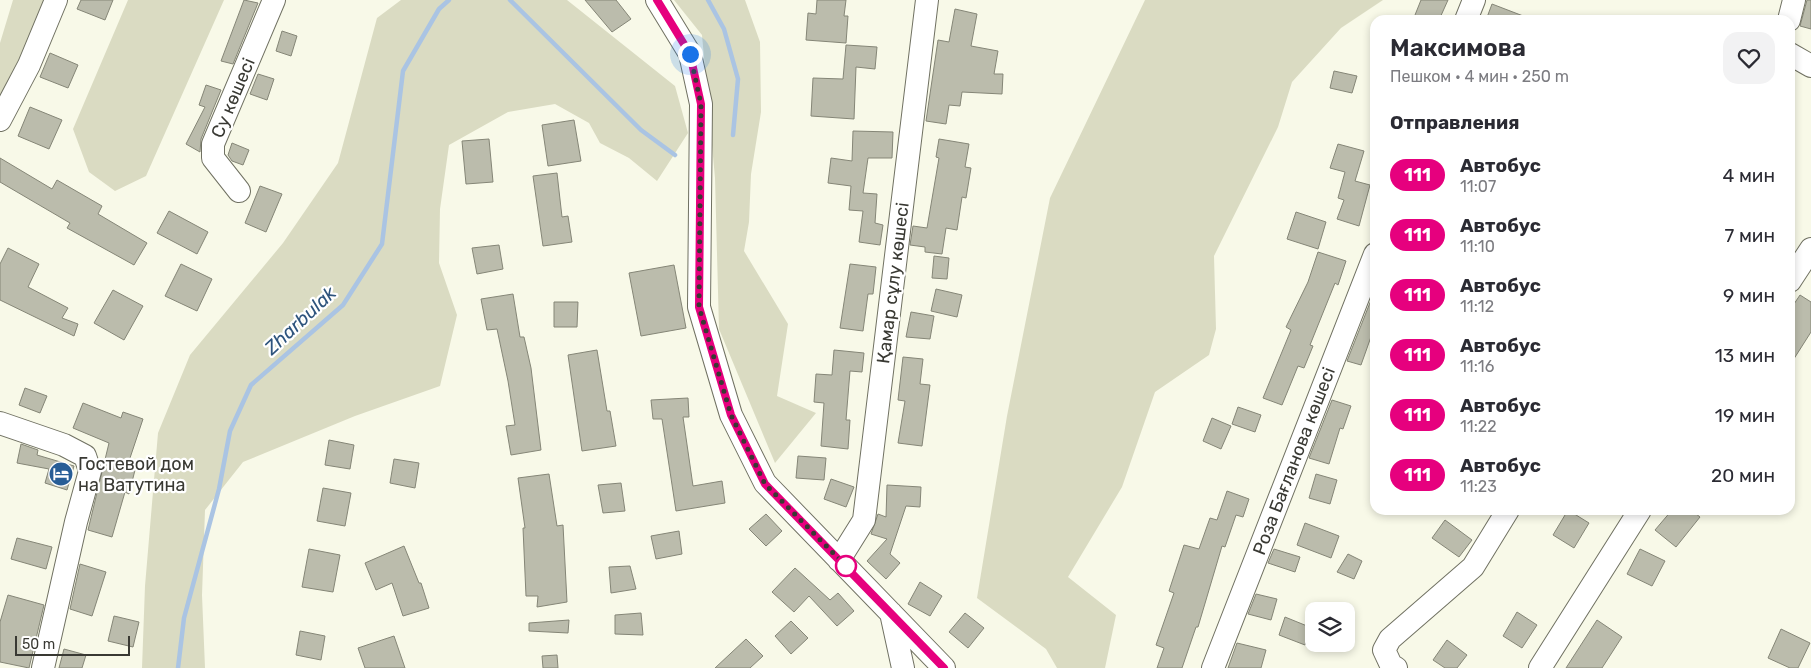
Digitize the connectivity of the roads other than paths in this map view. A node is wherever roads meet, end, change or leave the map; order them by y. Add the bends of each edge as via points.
1 (56, 0) edge
2 (274, 0) edge
3 (657, 0) edge
4 (928, 0) edge
5 (1474, 0) edge
6 (1794, 0) edge
7 (1468, 15) edge
8 (1790, 15) edge
9 (1795, 57) edge
10 (1811, 66) edge
11 (0, 120) edge
12 (238, 191) dead end
13 (1811, 249) edge
14 (1370, 267) edge
15 (1795, 273) edge
16 (0, 423) edge
17 (1505, 515) edge
18 (1637, 515) edge
19 (839, 560) junction
20 (891, 612) junction
21 (43, 668) edge
22 (903, 668) edge
23 (944, 668) edge
24 (1213, 668) edge
25 (1396, 668) edge
26 (1540, 668) edge

1 - 11 street via 29,64
2 - 12 street, Су көшесі via 212,144 213,158
3 - 19 street via 690,54 701,104 699,307 731,415 765,484
4 - 19 street, Қамар сұлу көшесі via 864,520
5 - 7 street
6 - 8 street
9 - 10 street
13 - 15 street
14 - 24 street, Роза Бағланова көшесі
16 - 21 street via 64,445 84,456 90,471
17 - 25 street via 1472,567 1390,639 1384,650
18 - 26 street
19 - 20 street
20 - 22 street
20 - 23 street

